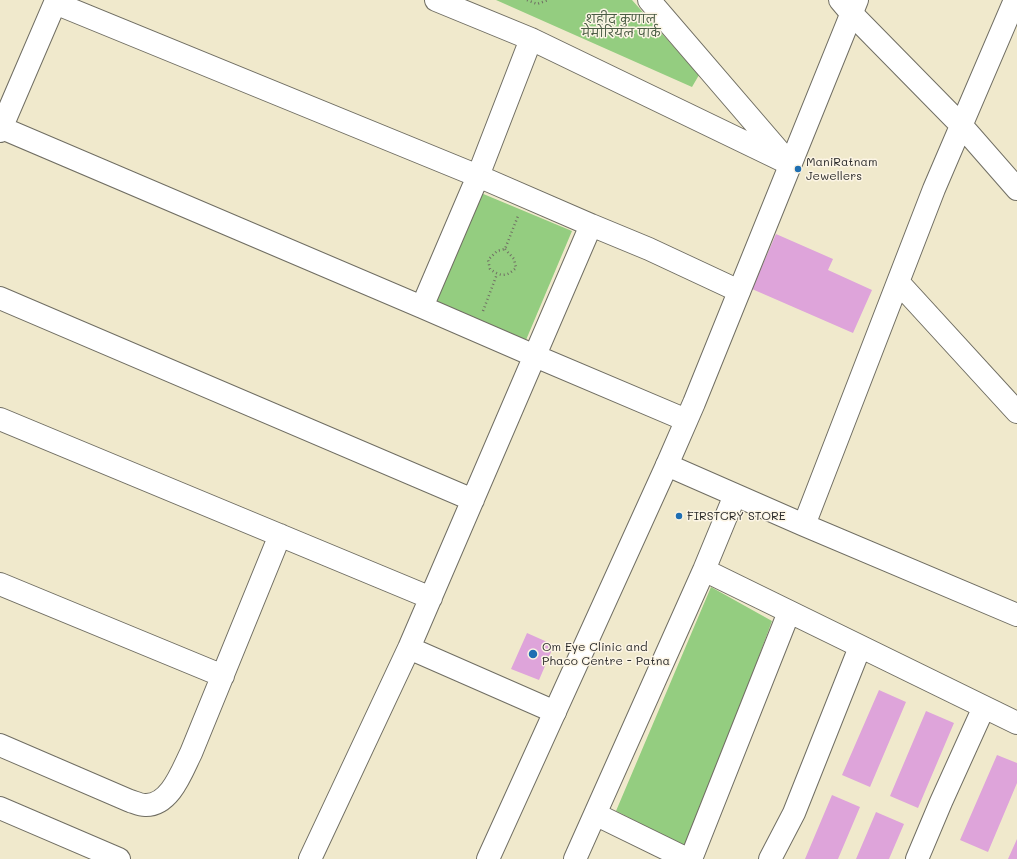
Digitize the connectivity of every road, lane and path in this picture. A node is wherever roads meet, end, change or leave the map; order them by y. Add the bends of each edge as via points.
1 (436, 0) edge
2 (527, 0) edge
3 (548, 0) edge
4 (649, 0) edge
5 (1014, 0) edge
6 (56, 2) edge
7 (849, 4) edge
8 (531, 39) junction
9 (962, 125) junction
10 (1, 130) edge
11 (790, 164) junction
12 (478, 176) junction
13 (1017, 189) edge
14 (525, 196) junction
15 (591, 225) junction
16 (505, 249) junction
17 (497, 274) junction
18 (898, 282) junction
19 (739, 290) junction
20 (0, 298) edge
21 (422, 306) junction
22 (475, 330) junction
23 (534, 356) junction
24 (1017, 412) edge
25 (0, 420) edge
26 (686, 420) junction
27 (667, 465) junction
28 (735, 495) junction
29 (473, 500) junction
30 (804, 525) junction
31 (280, 535) junction
32 (704, 570) junction
33 (0, 584) edge
34 (430, 598) junction
35 (789, 612) junction
36 (1017, 615) edge
37 (860, 646) junction
38 (409, 648) junction
39 (223, 676) junction
40 (984, 707) junction
41 (555, 712) junction
42 (1017, 723) edge
43 (0, 745) edge
44 (0, 808) edge
45 (595, 814) junction
46 (119, 859) edge
47 (310, 859) edge
48 (488, 859) edge
49 (575, 859) edge
50 (687, 859) edge
51 (691, 859) edge
52 (770, 859) edge
53 (917, 859) edge

1 - 8 street
2 - 3 path via 537,4
4 - 11 street
5 - 9 street
6 - 10 street
6 - 12 street
7 - 9 street
7 - 11 street
8 - 11 street
8 - 12 street
9 - 13 street
9 - 18 street
10 - 21 street
11 - 19 street
12 - 14 street
12 - 21 street
14 - 15 street
14 - 16 path
15 - 19 street
15 - 23 street
16 - 17 path via 497,251 488,260 490,269
16 - 17 path via 514,259 516,268 505,275
17 - 22 path
18 - 24 street
18 - 30 street
19 - 26 street
20 - 29 street
21 - 22 street
22 - 23 street
23 - 26 street
23 - 29 street
25 - 31 street
26 - 27 street
27 - 28 street
27 - 41 street
28 - 30 street
28 - 32 street
29 - 34 street
30 - 36 street
31 - 34 street
31 - 39 street
32 - 35 street
32 - 45 street
33 - 39 street
34 - 38 street
35 - 37 street
35 - 51 street
37 - 40 street
37 - 52 street via 794,813
38 - 41 street
38 - 47 street
39 - 43 street via 191,753 173,788 165,798 156,803 144,805 130,800
40 - 42 street
40 - 53 street
41 - 48 street
44 - 46 street
45 - 49 street
45 - 50 street

